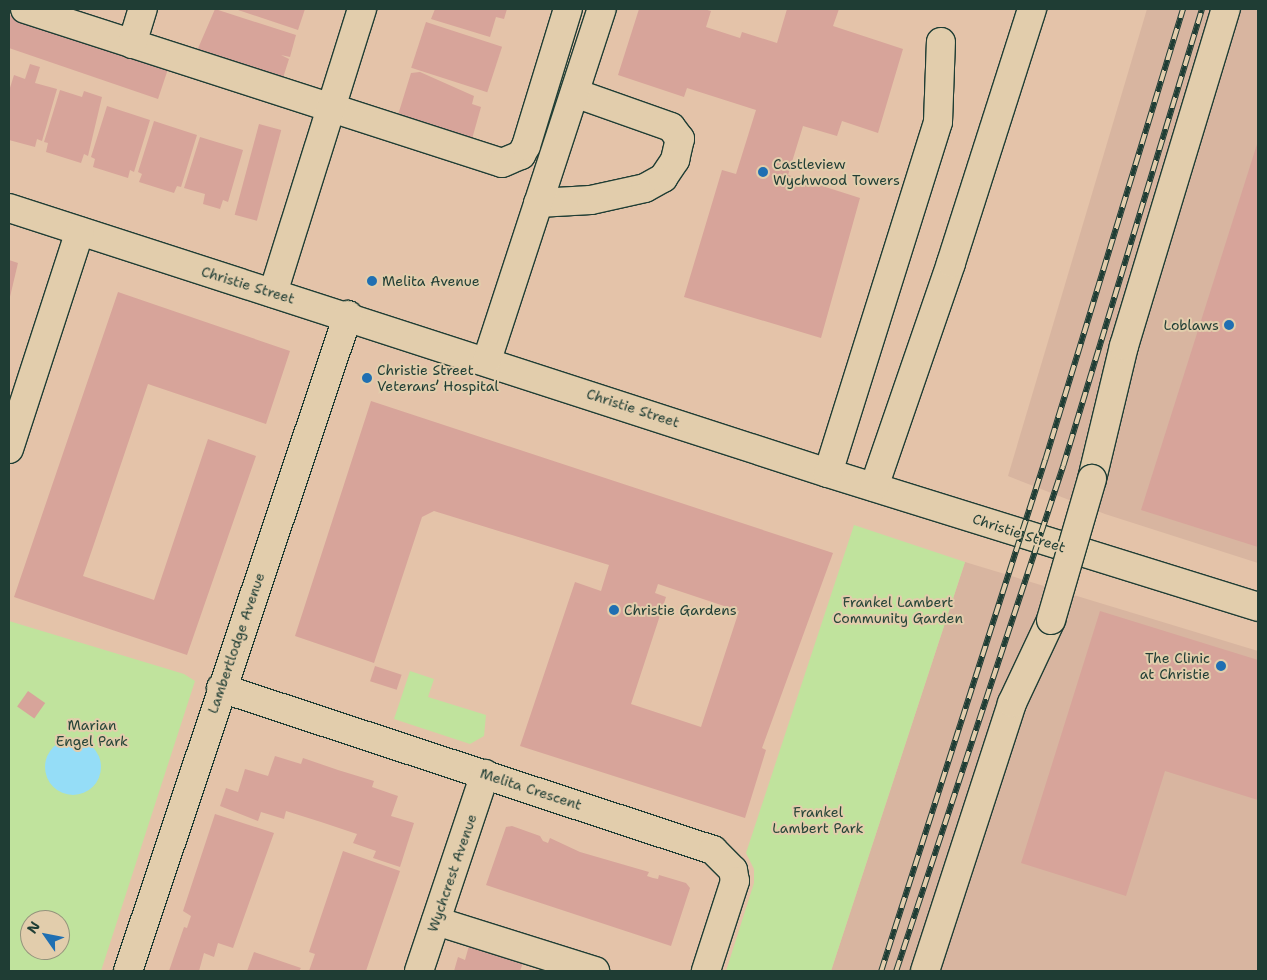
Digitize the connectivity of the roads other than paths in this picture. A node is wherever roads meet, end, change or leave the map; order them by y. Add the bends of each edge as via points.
1 (25, 9) edge
2 (143, 9) edge
3 (362, 9) edge
4 (568, 9) edge
5 (602, 9) edge
6 (1032, 9) edge
7 (1226, 9) edge
8 (941, 42) dead end
9 (132, 44) junction
10 (575, 93) junction
11 (332, 108) junction
12 (538, 204) junction
13 (9, 208) edge
14 (80, 231) junction
15 (273, 293) junction
16 (348, 315) junction
17 (487, 360) junction
18 (15, 408) edge
19 (9, 449) edge
20 (828, 473) junction
21 (874, 487) junction
22 (1258, 607) edge
23 (221, 688) junction
24 (485, 774) junction
25 (436, 921) junction
26 (566, 967) edge
27 (128, 971) edge
28 (419, 971) edge
29 (595, 971) edge
30 (706, 971) edge
31 (925, 971) edge

1 - 9 street
2 - 9 street
3 - 11 street
4 - 11 street via 526,146 513,161 490,161
5 - 10 street
6 - 21 street via 951,263
7 - 31 street, bridge via 1124,346 1092,479 1051,620 1012,703
8 - 20 street via 938,122
9 - 11 street
10 - 12 street
10 - 12 street via 671,127 680,139 675,160 663,178 645,188 591,200
11 - 15 street
12 - 17 street
13 - 14 street, Christie Street
14 - 15 street, Christie Street
14 - 18 street
15 - 16 street, Christie Street
16 - 17 street, Christie Street
16 - 23 street, Lambertlodge Avenue
17 - 20 street, Christie Street
18 - 19 street
20 - 21 street, Christie Street
21 - 22 street, Christie Street
23 - 24 street, Melita Crescent
23 - 27 street, Lambertlodge Avenue
24 - 25 street, Wychcrest Avenue
24 - 30 street, Melita Crescent via 697,844 725,859 735,881
25 - 26 street
25 - 28 street, Wychcrest Avenue
26 - 29 street

